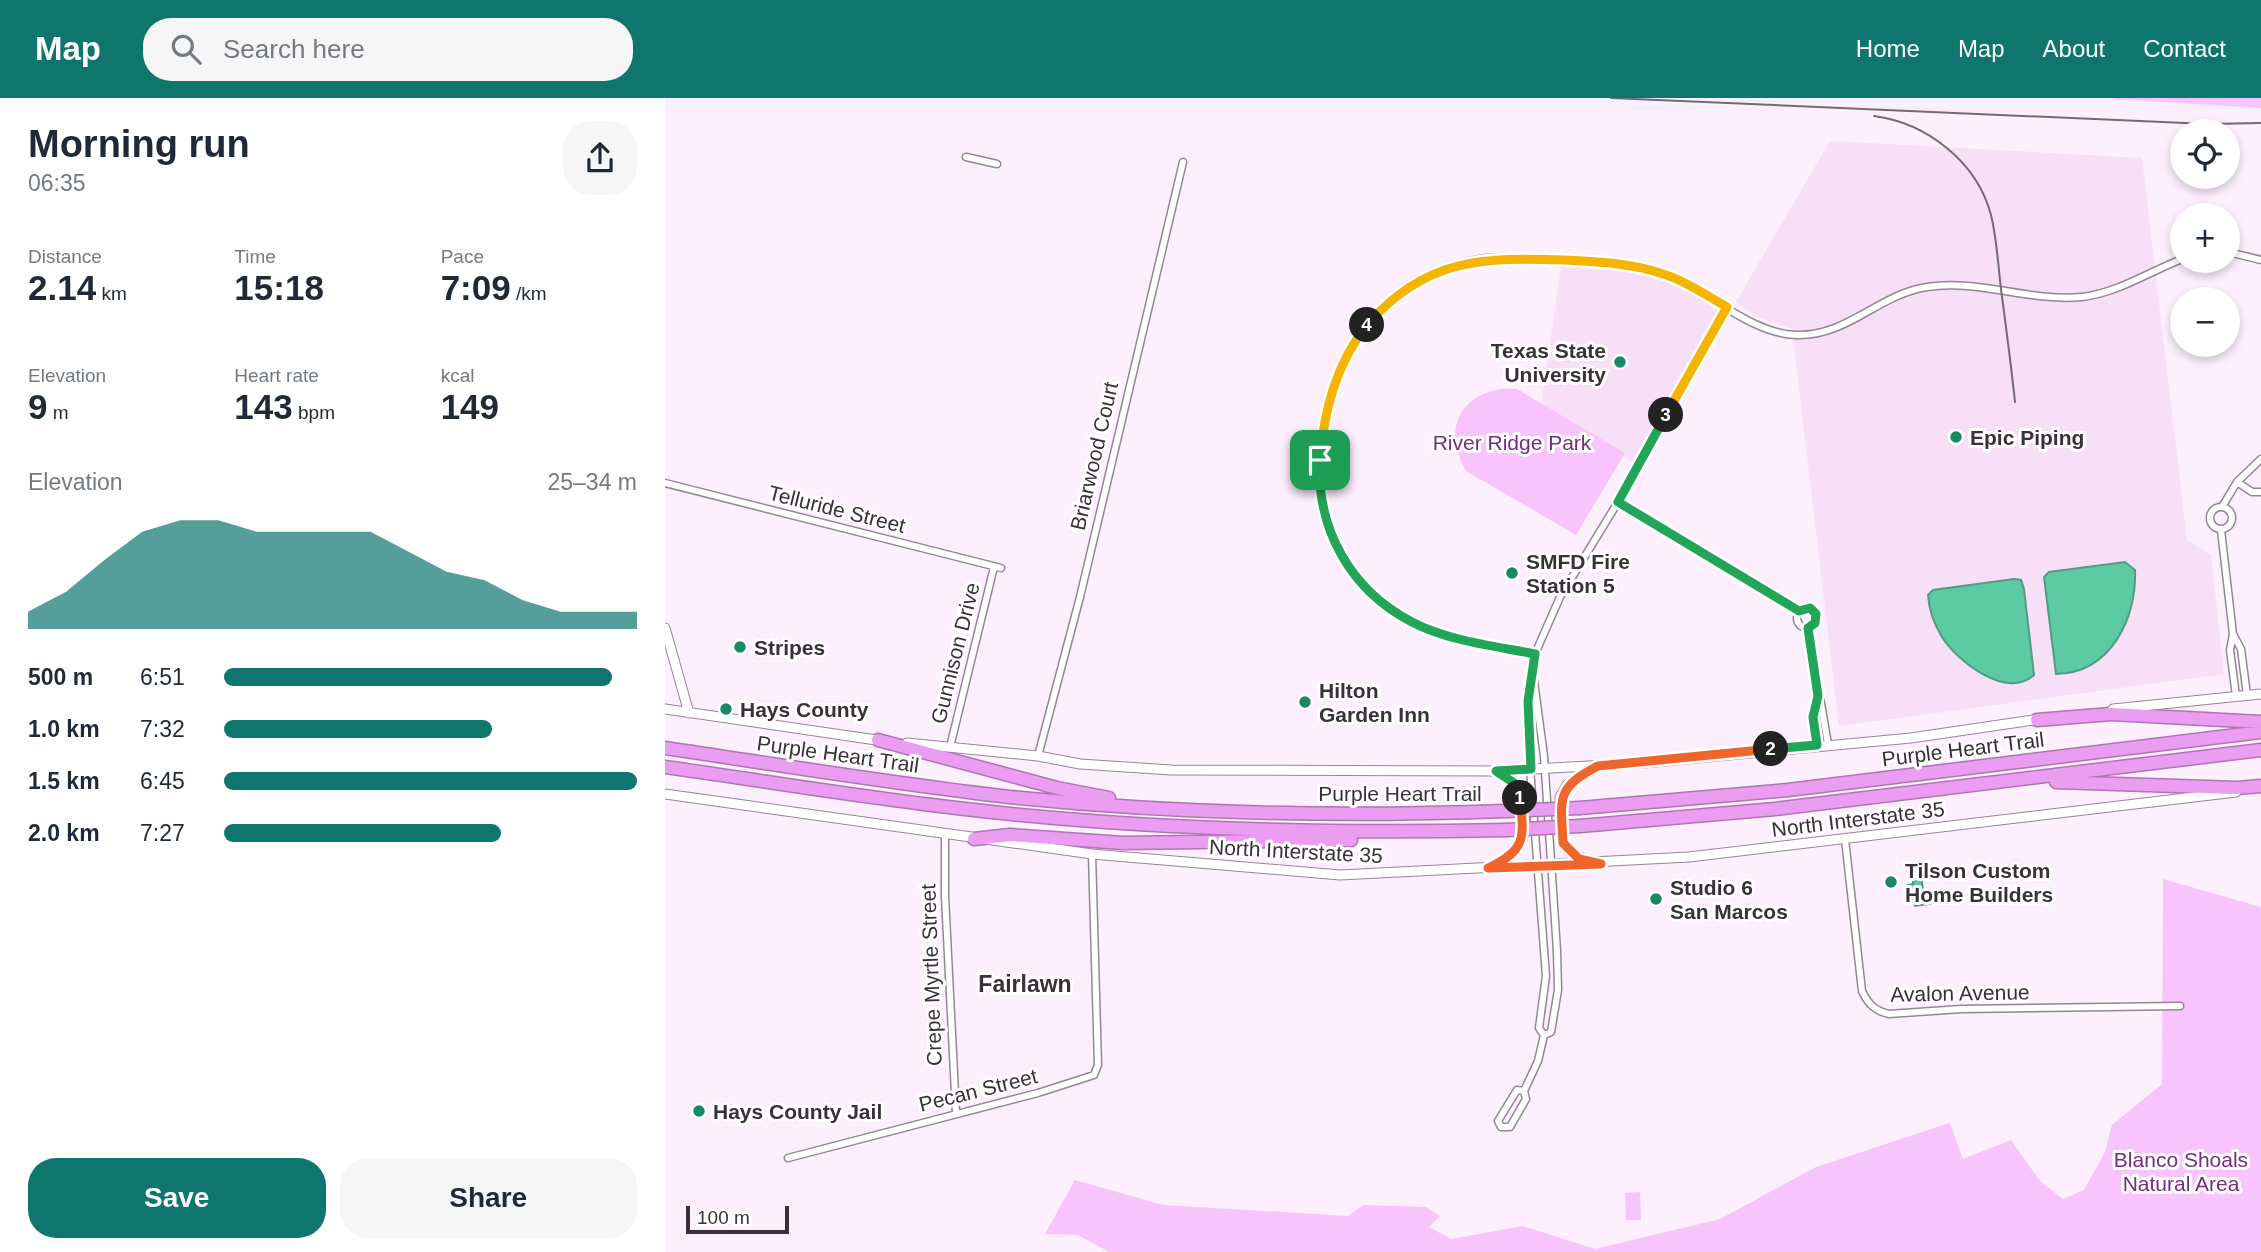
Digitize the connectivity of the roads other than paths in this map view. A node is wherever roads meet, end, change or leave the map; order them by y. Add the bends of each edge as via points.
1 (966, 157) dead end
2 (1183, 162) dead end
3 (997, 164) dead end
4 (2240, 255) edge
5 (2261, 260) edge
6 (2170, 265) edge
7 (1727, 307) junction
8 (2261, 459) edge
9 (2237, 482) junction
10 (665, 483) edge
11 (2261, 492) edge
12 (1618, 502) junction
13 (2222, 507) junction
14 (2221, 530) junction
15 (997, 568) joint
16 (1799, 611) junction
17 (665, 628) edge
18 (1808, 628) junction
19 (2233, 634) junction
20 (1535, 654) junction
21 (1533, 678) junction
22 (2261, 694) edge
23 (2247, 695) junction
24 (1818, 696) junction
25 (2236, 696) junction
26 (665, 709) edge
27 (689, 713) junction
28 (2037, 720) junction
29 (2261, 722) edge
30 (2261, 732) edge
31 (878, 740) junction
32 (1828, 744) junction
33 (1817, 745) junction
34 (950, 747) junction
35 (665, 748) edge
36 (2261, 750) edge
37 (1038, 757) junction
38 (665, 766) edge
39 (1598, 766) junction
40 (1531, 769) junction
41 (1544, 769) junction
42 (1496, 771) junction
43 (2010, 781) junction
44 (2261, 787) edge
45 (665, 794) edge
46 (1168, 808) junction
47 (1506, 830) junction
48 (945, 835) junction
49 (974, 839) junction
50 (1845, 839) junction
51 (1092, 854) junction
52 (1601, 864) junction
53 (1538, 866) junction
54 (1551, 866) junction
55 (1488, 868) junction
56 (2180, 1006) dead end
57 (1544, 1035) junction
58 (1524, 1091) junction
59 (956, 1113) junction
60 (787, 1158) dead end

1 - 3 street
2 - 37 street, Briarwood Court
4 - 5 street
6 - 7 street via 2126,285 2084,297 1965,285 1925,287 1823,333 1780,333
7 - 12 street
7 - 20 street via 1663,273 1630,264 1490,258 1453,265 1424,277 1387,302 1339,366 1322,431 1319,493 1330,536 1346,562 1379,599 1412,622
8 - 9 street
9 - 11 street
9 - 13 street
10 - 15 street, Telluride Street
12 - 16 street
12 - 20 street via 1560,597
13 - 14 street via 2229,509 2233,519
13 - 14 street via 2215,508 2210,517
14 - 19 street
15 - 34 street, Gunnison Drive
16 - 18 street via 1798,622
16 - 18 street via 1807,607 1815,611 1815,623
17 - 27 main road
18 - 24 street
19 - 23 street via 2241,649
19 - 25 street via 2230,650
20 - 21 street
21 - 40 street via 1527,729
21 - 41 street
22 - 23 main road
23 - 25 main road
24 - 32 street
24 - 33 street via 1813,717
25 - 28 main road
26 - 27 main road
27 - 31 main road
28 - 29 highway via 2111,714
28 - 32 main road via 1911,738
30 - 46 highway, Purple Heart Trail, bridge via 1789,790 1580,808 1348,814
31 - 34 main road
31 - 46 highway via 1056,788
32 - 33 main road
33 - 39 main road
34 - 37 main road
35 - 46 highway, Purple Heart Trail via 996,795
36 - 43 highway, Purple Heart Trail
37 - 42 main road via 1171,770
38 - 47 highway, Purple Heart Trail via 953,808 1134,824 1326,832
39 - 41 main road
39 - 52 main road via 1567,785 1560,797 1563,843 1579,859
40 - 41 main road
40 - 42 main road
40 - 53 street
41 - 54 street
42 - 55 main road via 1508,777 1520,795 1524,835 1510,857
43 - 44 highway
43 - 47 highway, Purple Heart Trail, bridge via 1705,817
44 - 50 main road, North Interstate 35
45 - 48 main road, North Interstate 35
47 - 49 highway via 1419,839 1259,843 1122,843 1010,835
48 - 49 main road, North Interstate 35
48 - 59 street, Crepe Myrtle Street
49 - 51 main road, North Interstate 35
50 - 52 main road, North Interstate 35
50 - 56 street, Avalon Avenue via 1861,991 1879,1012
51 - 55 main road, North Interstate 35 via 1340,875
51 - 59 street, Pecan Street via 1098,1065 1094,1075
52 - 54 main road, North Interstate 35
53 - 54 main road, North Interstate 35
53 - 55 main road, North Interstate 35
53 - 57 street via 1546,976 1539,1028
54 - 57 street via 1558,990 1551,1032
57 - 58 street
58 - 58 street via 1517,1090 1499,1121 1501,1127 1510,1127 1527,1099
59 - 60 street, Pecan Street

